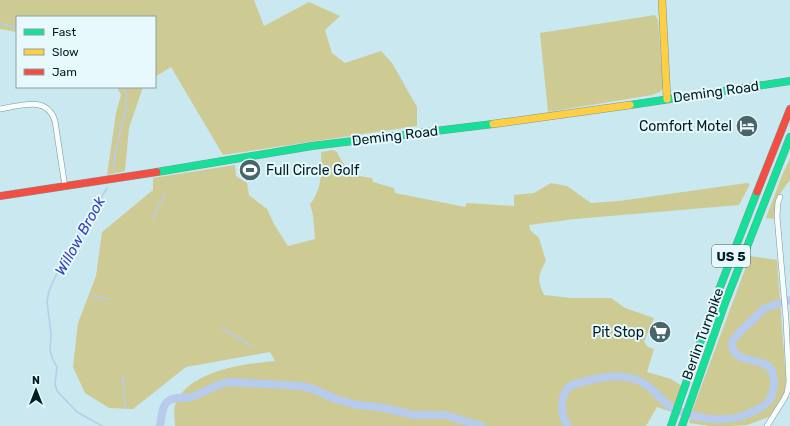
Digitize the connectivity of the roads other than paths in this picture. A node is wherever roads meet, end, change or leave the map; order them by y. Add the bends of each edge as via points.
1 (662, 0) edge
2 (790, 81) edge
3 (667, 99) junction
4 (0, 109) edge
5 (790, 109) edge
6 (790, 137) edge
7 (65, 187) junction
8 (0, 196) edge
9 (780, 197) dead end
10 (671, 426) edge
11 (682, 426) edge
12 (767, 426) edge

1 - 3 main road
2 - 3 main road, Deming Road
3 - 7 main road, Deming Road via 540,118 312,146
4 - 7 street via 37,104 51,112 55,122
5 - 10 main road, Berlin Turnpike / US 5 via 715,300
6 - 11 main road, Berlin Turnpike / US 5 via 725,303
7 - 8 main road, Deming Road
9 - 12 street via 777,216 789,387

